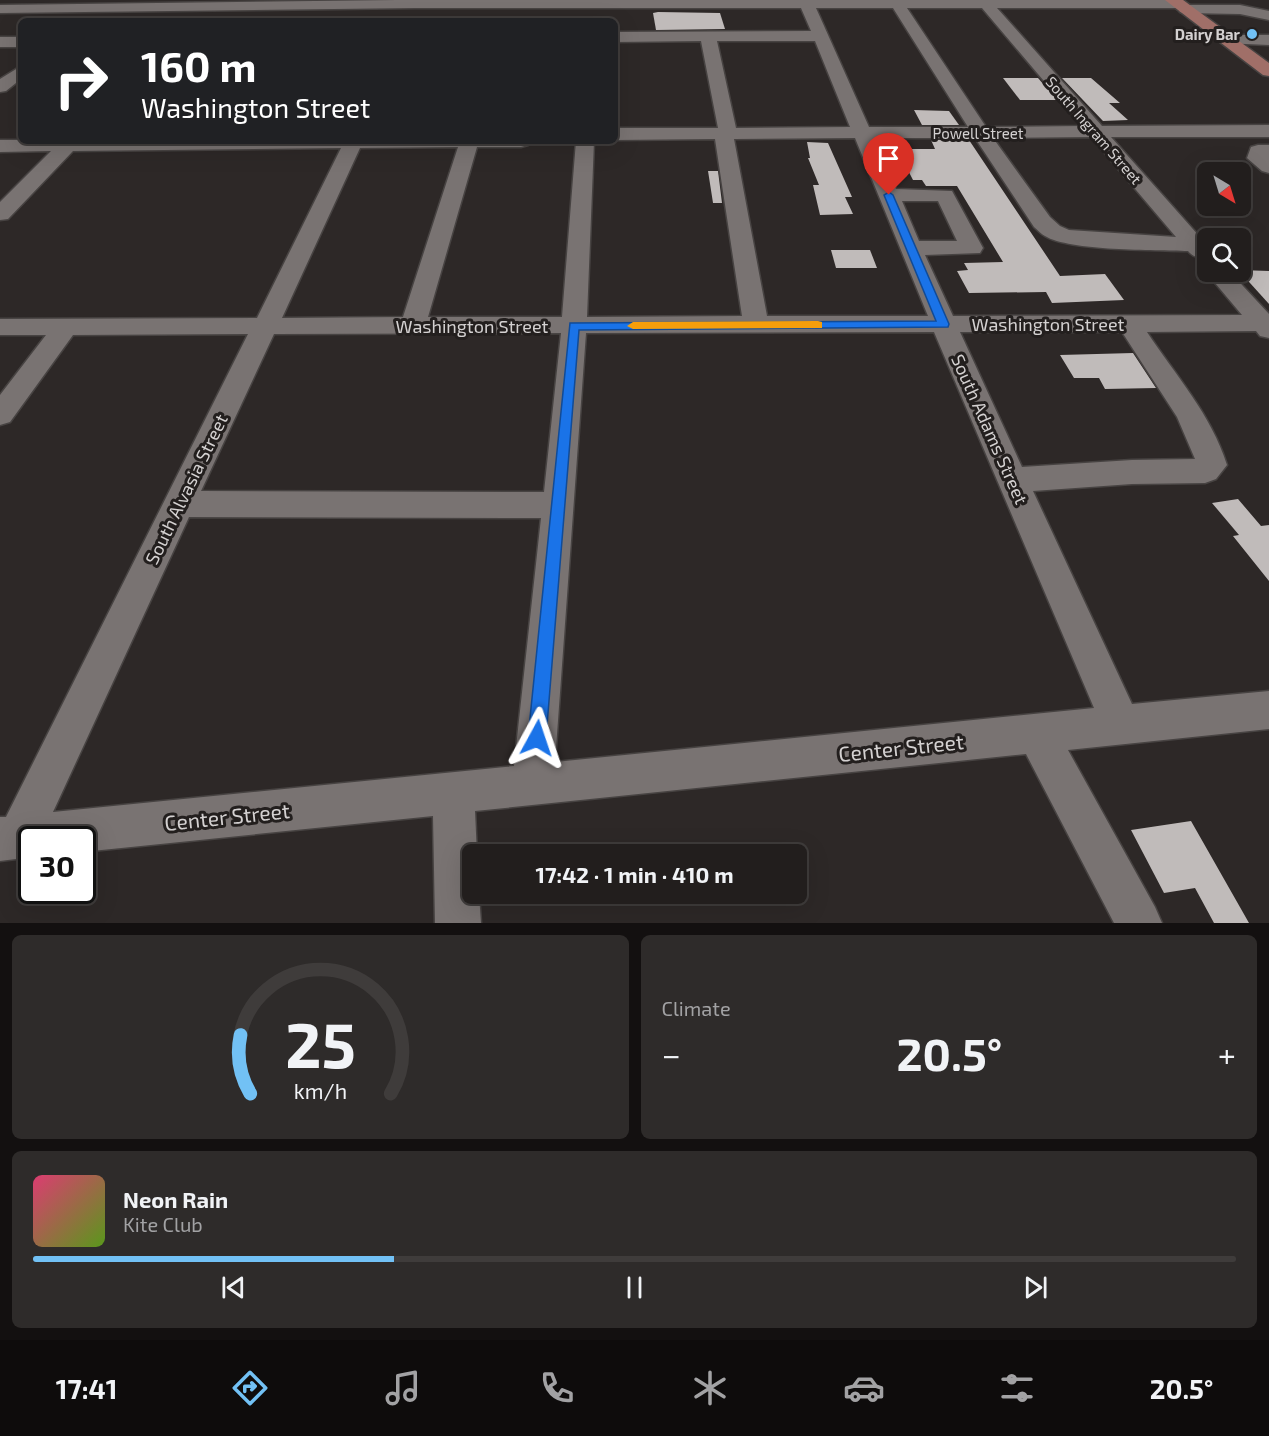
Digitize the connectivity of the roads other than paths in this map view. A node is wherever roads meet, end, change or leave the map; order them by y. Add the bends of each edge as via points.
1 (632, 2) edge
2 (806, 2) edge
3 (983, 2) edge
4 (143, 3) edge
5 (419, 3) edge
6 (592, 4) junction
7 (897, 4) junction
8 (1179, 4) edge
9 (212, 5) junction
10 (0, 9) edge
11 (199, 18) edge
12 (416, 18) edge
13 (591, 18) edge
14 (1204, 23) junction
15 (1268, 27) edge
16 (820, 36) junction
17 (618, 37) edge
18 (708, 37) junction
19 (0, 42) edge
20 (18, 42) edge
21 (1233, 44) junction
22 (1269, 48) edge
23 (1269, 71) edge
24 (18, 73) edge
25 (0, 87) edge
26 (1269, 131) edge
27 (1096, 133) junction
28 (618, 134) edge
29 (726, 134) junction
30 (863, 134) junction
31 (981, 134) junction
32 (47, 144) edge
33 (69, 144) edge
34 (353, 144) edge
35 (468, 144) edge
36 (585, 144) edge
37 (0, 146) edge
38 (1269, 151) edge
39 (1269, 167) edge
40 (889, 195) junction
41 (0, 214) edge
42 (1197, 247) edge
43 (911, 248) junction
44 (1197, 252) edge
45 (1227, 282) edge
46 (944, 324) junction
47 (1130, 324) junction
48 (268, 325) junction
49 (756, 325) junction
50 (412, 326) junction
51 (574, 326) junction
52 (1267, 326) edge
53 (0, 327) edge
54 (66, 327) junction
55 (0, 415) edge
56 (1012, 480) junction
57 (178, 504) junction
58 (558, 505) junction
59 (1269, 710) edge
60 (1121, 725) junction
61 (1037, 734) junction
62 (533, 785) junction
63 (453, 793) junction
64 (9, 838) edge
65 (458, 923) edge
66 (1139, 923) edge

1 - 2 street
1 - 6 street
2 - 7 street
2 - 16 street, South Adams Street
3 - 7 street
3 - 8 street
3 - 27 street, South Ingram Street
4 - 9 street
4 - 10 street
5 - 6 street
5 - 9 street
5 - 12 street
6 - 13 street
7 - 31 street
8 - 14 main road
8 - 15 street via 1259,12
9 - 11 street
14 - 15 street
14 - 15 street via 1252,20
14 - 21 main road
15 - 21 street
16 - 18 street
16 - 30 street, South Adams Street
17 - 18 street
18 - 29 street
19 - 20 street
21 - 22 street
21 - 23 main road
24 - 25 street
26 - 27 street, Powell Street
27 - 31 street, Powell Street
27 - 42 street, South Ingram Street
28 - 29 street, Powell Street
29 - 30 street, Powell Street
29 - 49 street
30 - 31 street, Powell Street
30 - 40 street, South Adams Street
31 - 44 street via 1052,231 1085,239
32 - 37 street
33 - 41 street
34 - 48 street, South Alvasia Street
35 - 50 street
36 - 51 street
38 - 39 street via 1258,151 1257,158
40 - 43 street, South Adams Street
40 - 43 street via 945,195 972,248
43 - 46 street, South Adams Street
45 - 52 street
46 - 47 street, Washington Street
46 - 49 street, Washington Street
46 - 56 street, South Adams Street
47 - 52 street, Washington Street
47 - 56 street via 1198,429 1212,465 1205,471
48 - 50 street, Washington Street
48 - 54 street, Washington Street
48 - 57 street, South Alvasia Street
49 - 51 street, Washington Street
50 - 51 street, Washington Street
51 - 58 street
53 - 54 street, Washington Street
54 - 55 street
56 - 60 street, South Adams Street
57 - 58 street
57 - 64 street, South Alvasia Street
58 - 62 street
59 - 60 street, Center Street
60 - 61 street, Center Street
61 - 62 street, Center Street
61 - 66 street
62 - 63 street, Center Street
63 - 64 street, Center Street
63 - 65 street

